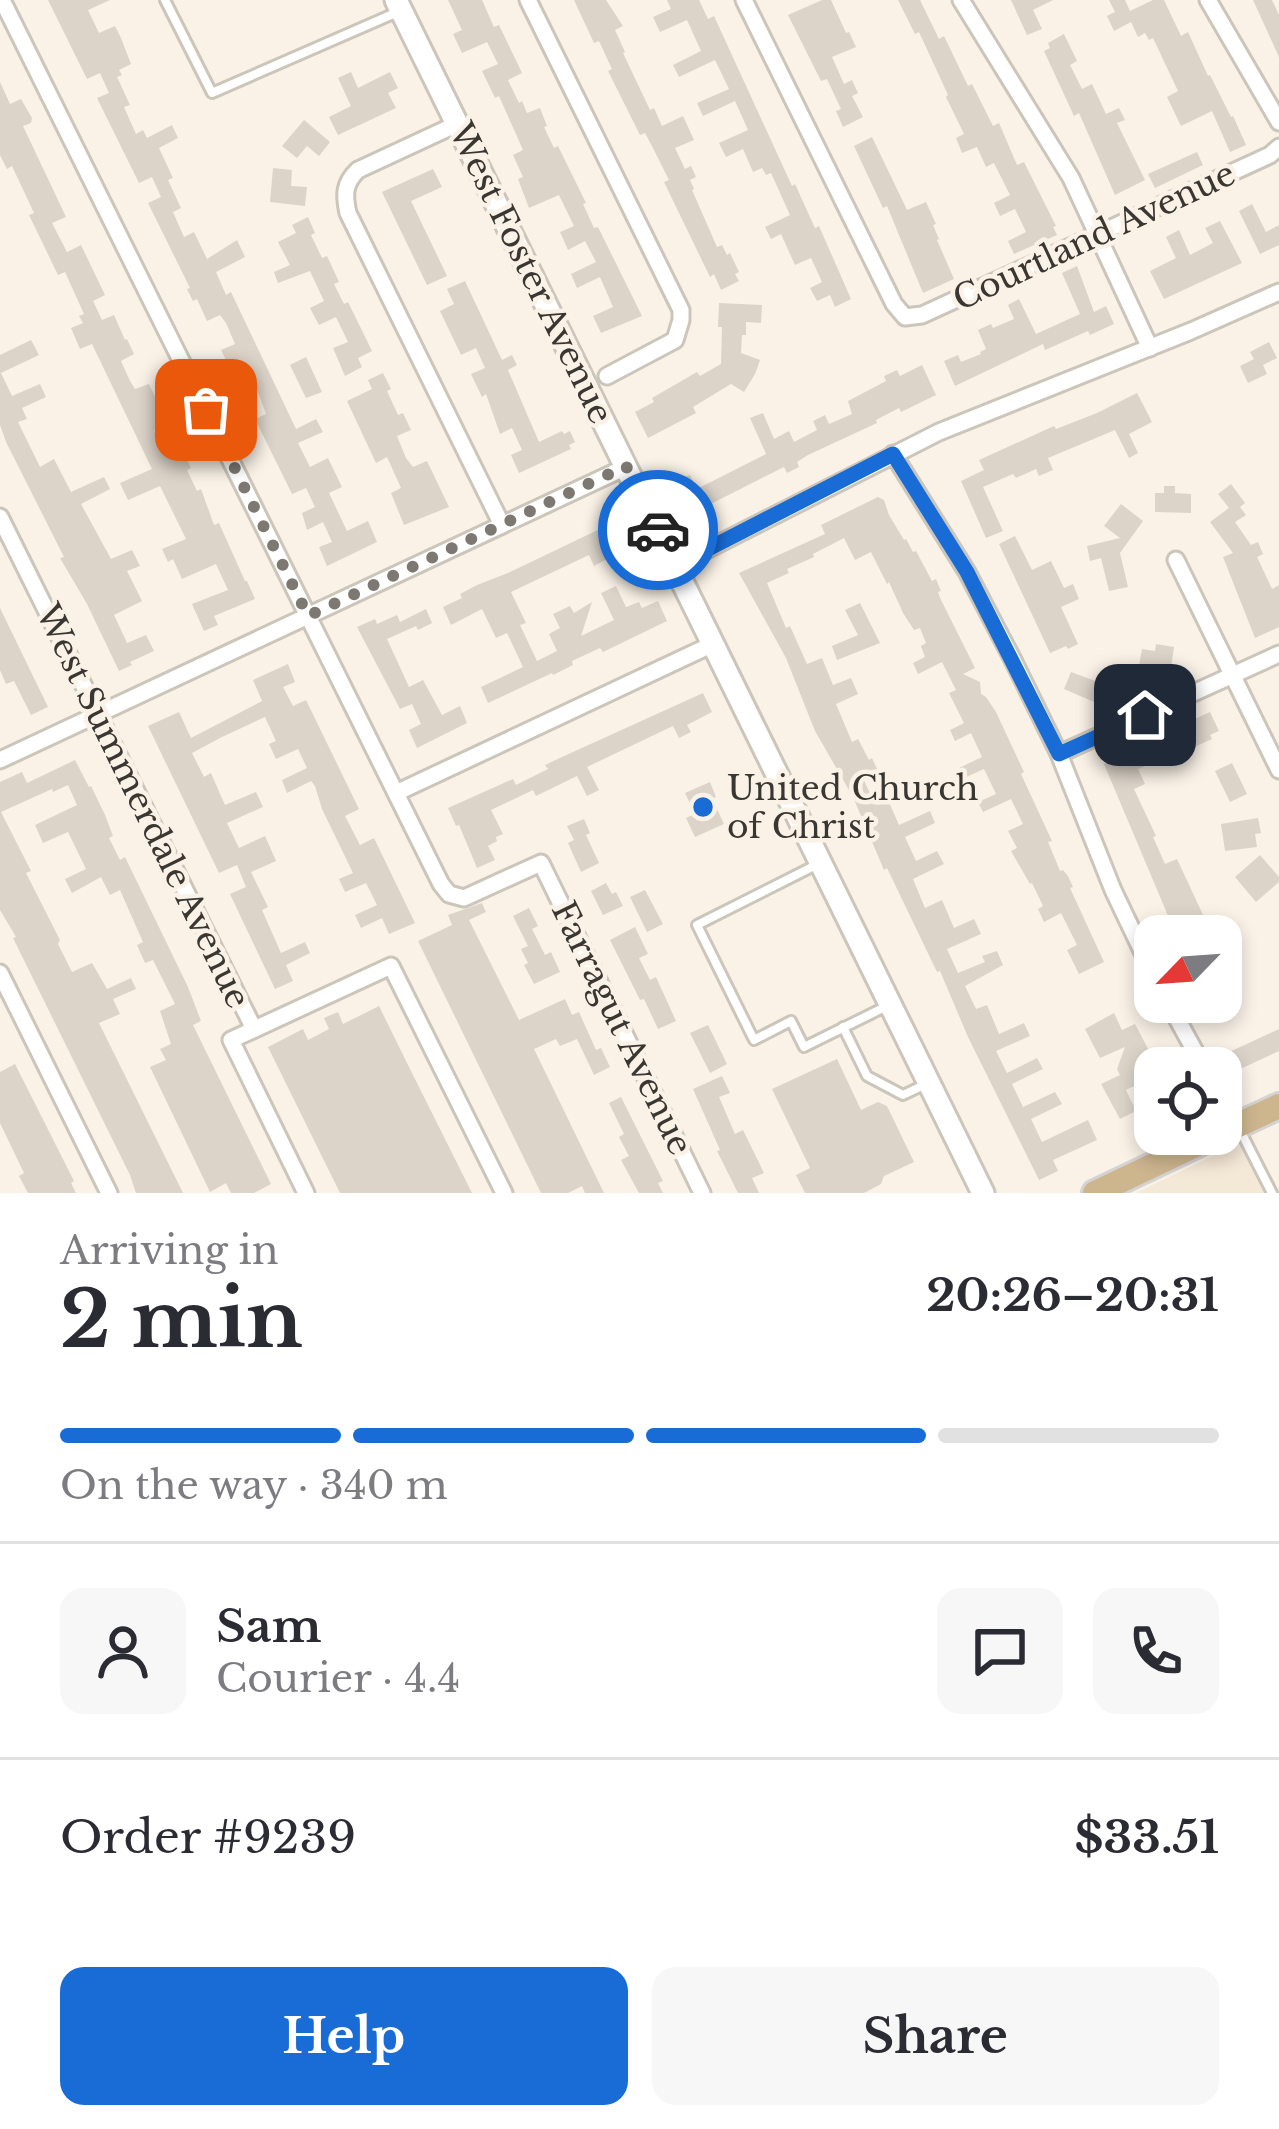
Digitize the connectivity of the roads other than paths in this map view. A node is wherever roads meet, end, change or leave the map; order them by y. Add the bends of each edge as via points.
1 (2, 0) edge
2 (165, 0) edge
3 (528, 0) edge
4 (743, 0) edge
5 (961, 0) edge
6 (1208, 0) edge
7 (399, 5) edge
8 (1279, 122) edge
9 (457, 124) junction
10 (1279, 147) edge
11 (1098, 233) junction
12 (1279, 292) edge
13 (1150, 348) junction
14 (607, 376) dead end
15 (893, 454) junction
16 (626, 466) junction
17 (0, 518) edge
18 (502, 525) junction
19 (1176, 560) dead end
20 (675, 566) junction
21 (308, 616) junction
22 (713, 644) junction
23 (1279, 653) edge
24 (1232, 675) junction
25 (98, 714) junction
26 (1059, 754) junction
27 (0, 760) edge
28 (1279, 770) edge
29 (396, 793) junction
30 (821, 862) junction
31 (1134, 934) edge
32 (0, 973) edge
33 (890, 1004) junction
34 (843, 1027) junction
35 (254, 1029) junction
36 (929, 1082) junction
37 (1279, 1106) edge
38 (1242, 1123) edge
39 (1242, 1153) edge
40 (1175, 1155) edge
41 (109, 1193) edge
42 (306, 1193) edge
43 (504, 1193) edge
44 (702, 1193) edge
45 (983, 1193) edge
46 (1095, 1193) edge
47 (1272, 1193) edge

1 - 21 street
2 - 7 lane via 212,92
3 - 14 street via 681,310 674,340
4 - 11 street, Courtland Avenue via 905,317
5 - 11 street
6 - 8 street
7 - 9 street, West Foster Avenue
9 - 16 street, West Foster Avenue
9 - 18 street via 358,170 345,201
10 - 11 street, Courtland Avenue
11 - 13 street
12 - 13 street
13 - 15 street
15 - 20 street
15 - 26 street via 967,572
16 - 18 street
16 - 20 street, West Foster Avenue
17 - 25 street, West Summerdale Avenue
18 - 21 street
19 - 24 street
20 - 22 street, West Foster Avenue
21 - 25 street
21 - 29 street
22 - 29 street
22 - 30 street, West Foster Avenue
23 - 24 street
24 - 26 street
24 - 28 street
25 - 27 street
25 - 35 street, West Summerdale Avenue
26 - 31 street
29 - 44 street, Farragut Avenue via 454,897 542,863
30 - 33 street, West Foster Avenue
30 - 34 lane via 697,925 754,1040 791,1021 804,1047
32 - 41 street
33 - 34 lane
33 - 36 street, West Foster Avenue
34 - 36 lane via 867,1076 903,1095
35 - 42 street, West Summerdale Avenue via 231,1040
35 - 43 street via 391,966
36 - 45 street, West Foster Avenue
37 - 38 main road
39 - 47 lane
40 - 46 main road

